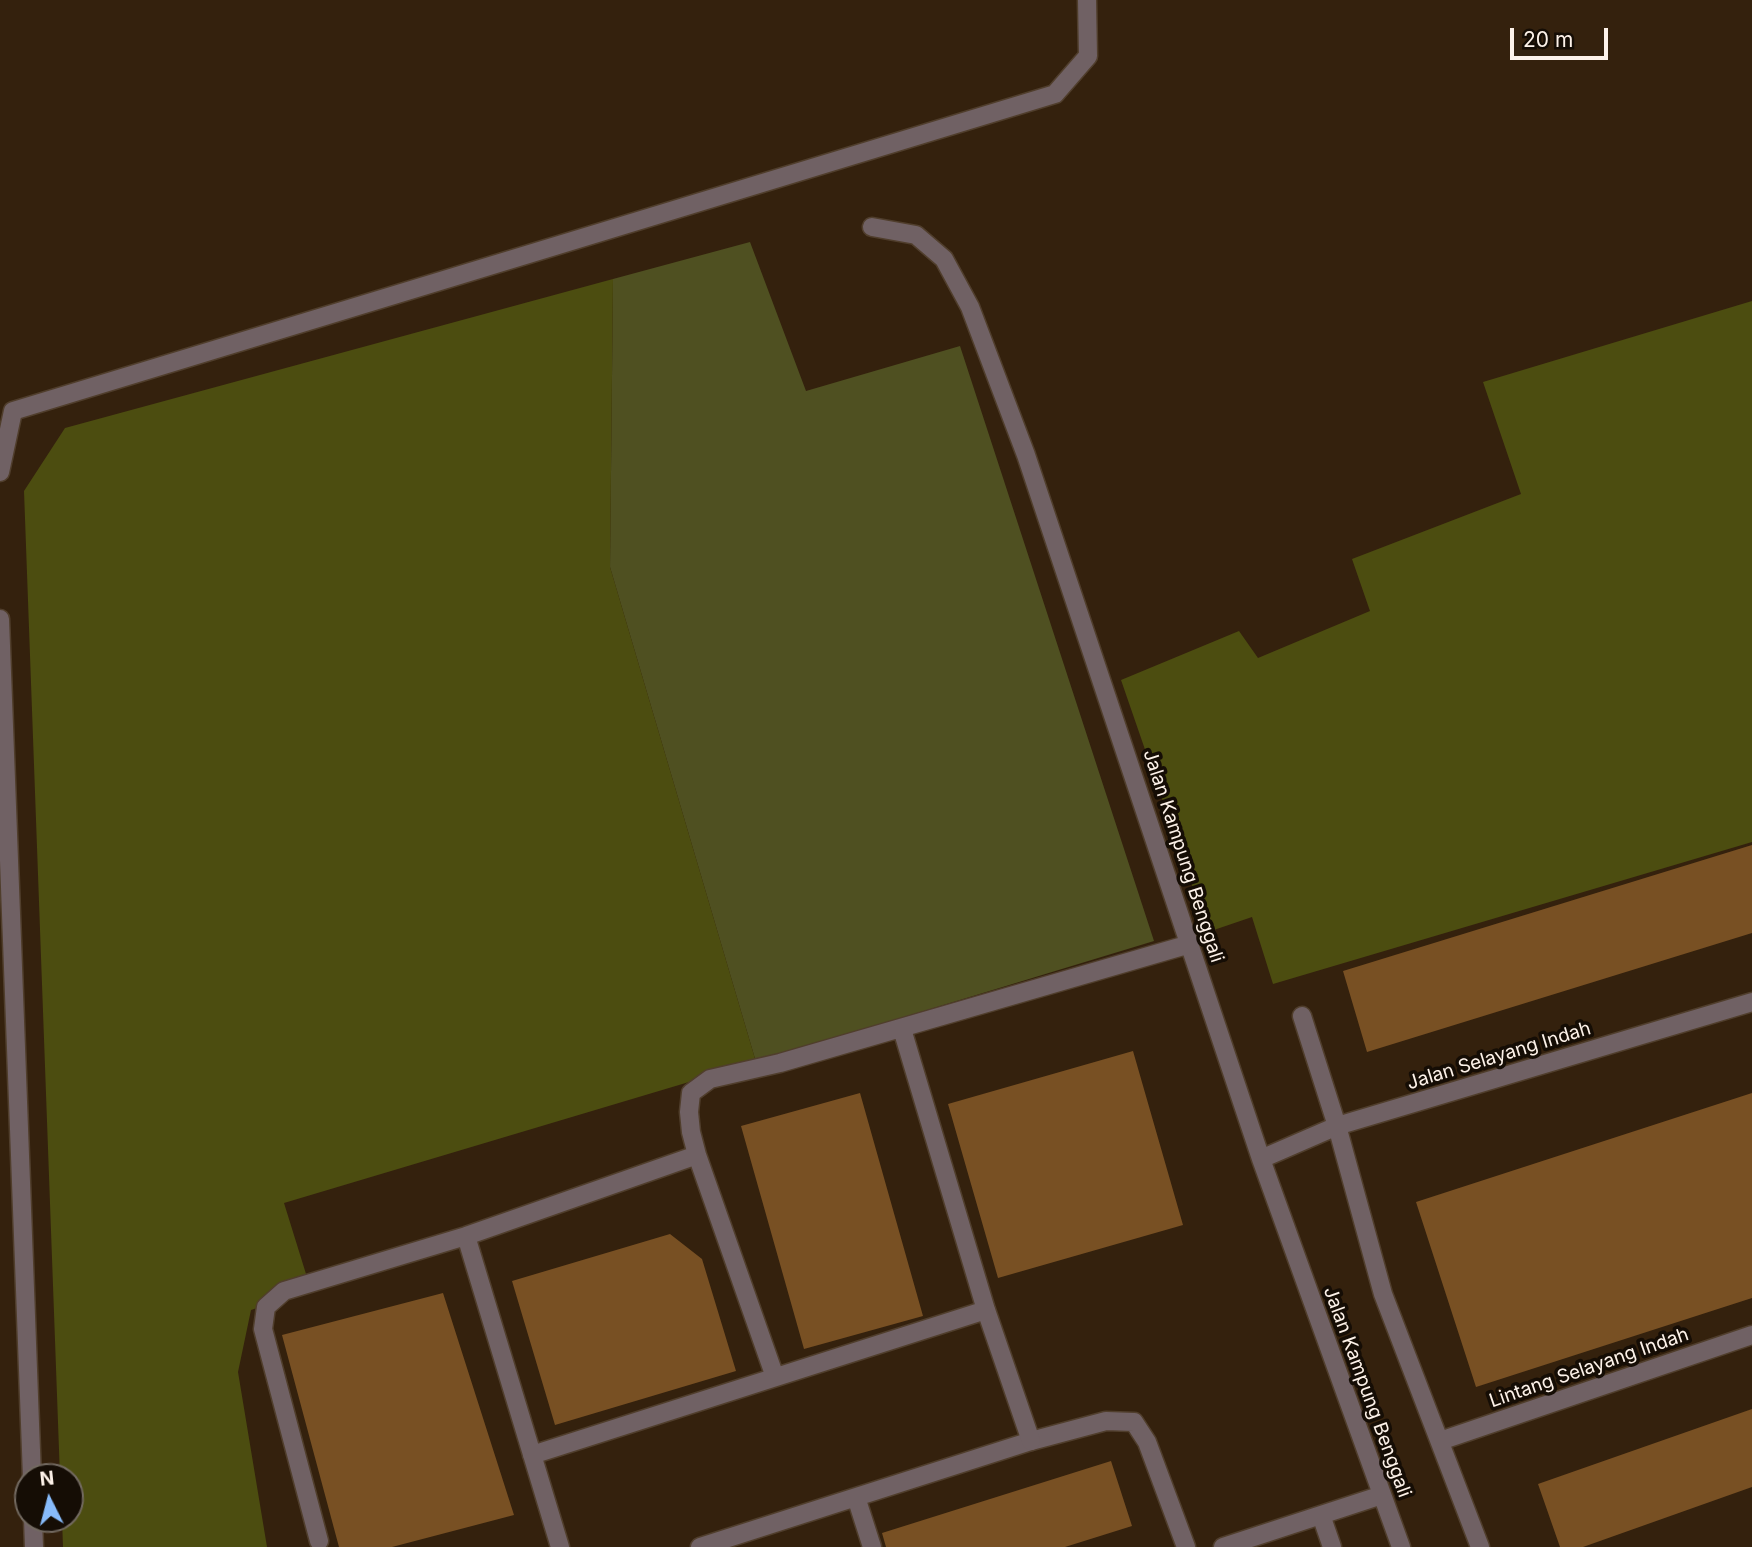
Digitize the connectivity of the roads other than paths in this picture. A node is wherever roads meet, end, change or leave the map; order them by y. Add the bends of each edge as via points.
1 (1087, 0) edge
2 (872, 227) dead end
3 (0, 472) edge
4 (0, 619) edge
5 (1190, 944) junction
6 (1752, 1003) edge
7 (1302, 1016) dead end
8 (902, 1029) junction
9 (1337, 1126) junction
10 (697, 1155) junction
11 (1261, 1158) junction
12 (466, 1236) junction
13 (986, 1310) junction
14 (1752, 1335) edge
15 (775, 1377) junction
16 (1031, 1441) junction
17 (1440, 1441) junction
18 (532, 1455) junction
19 (31, 1463) edge
20 (1382, 1495) junction
21 (856, 1497) junction
22 (1321, 1515) junction
23 (319, 1541) dead end
24 (560, 1547) edge
25 (700, 1547) edge
26 (872, 1547) edge
27 (1186, 1547) edge
28 (1223, 1547) edge
29 (1332, 1547) edge
30 (1401, 1547) edge
31 (1480, 1547) edge

1 - 3 street via 1088,56 1055,94 13,411
2 - 5 street, Jalan Kampung Benggali via 916,235 944,258 970,307 1027,455
4 - 19 street
5 - 8 street
5 - 11 street, Jalan Kampung Benggali
6 - 9 street, Jalan Selayang Indah
7 - 9 street
8 - 10 street via 699,1085 691,1093 689,1112
8 - 13 street
9 - 11 street, Jalan Selayang Indah
9 - 17 street via 1383,1294
10 - 12 street
10 - 15 street
11 - 20 street, Jalan Kampung Benggali
12 - 18 street
12 - 23 street via 284,1291 266,1307 263,1329
13 - 15 street
13 - 16 street
14 - 17 street, Lintang Selayang Indah
15 - 18 street
16 - 21 street
16 - 27 street via 1106,1421 1134,1422 1147,1442
17 - 31 street
18 - 24 street
20 - 22 street
20 - 30 street, Jalan Kampung Benggali
21 - 25 street
21 - 26 street
22 - 28 street
22 - 29 street

